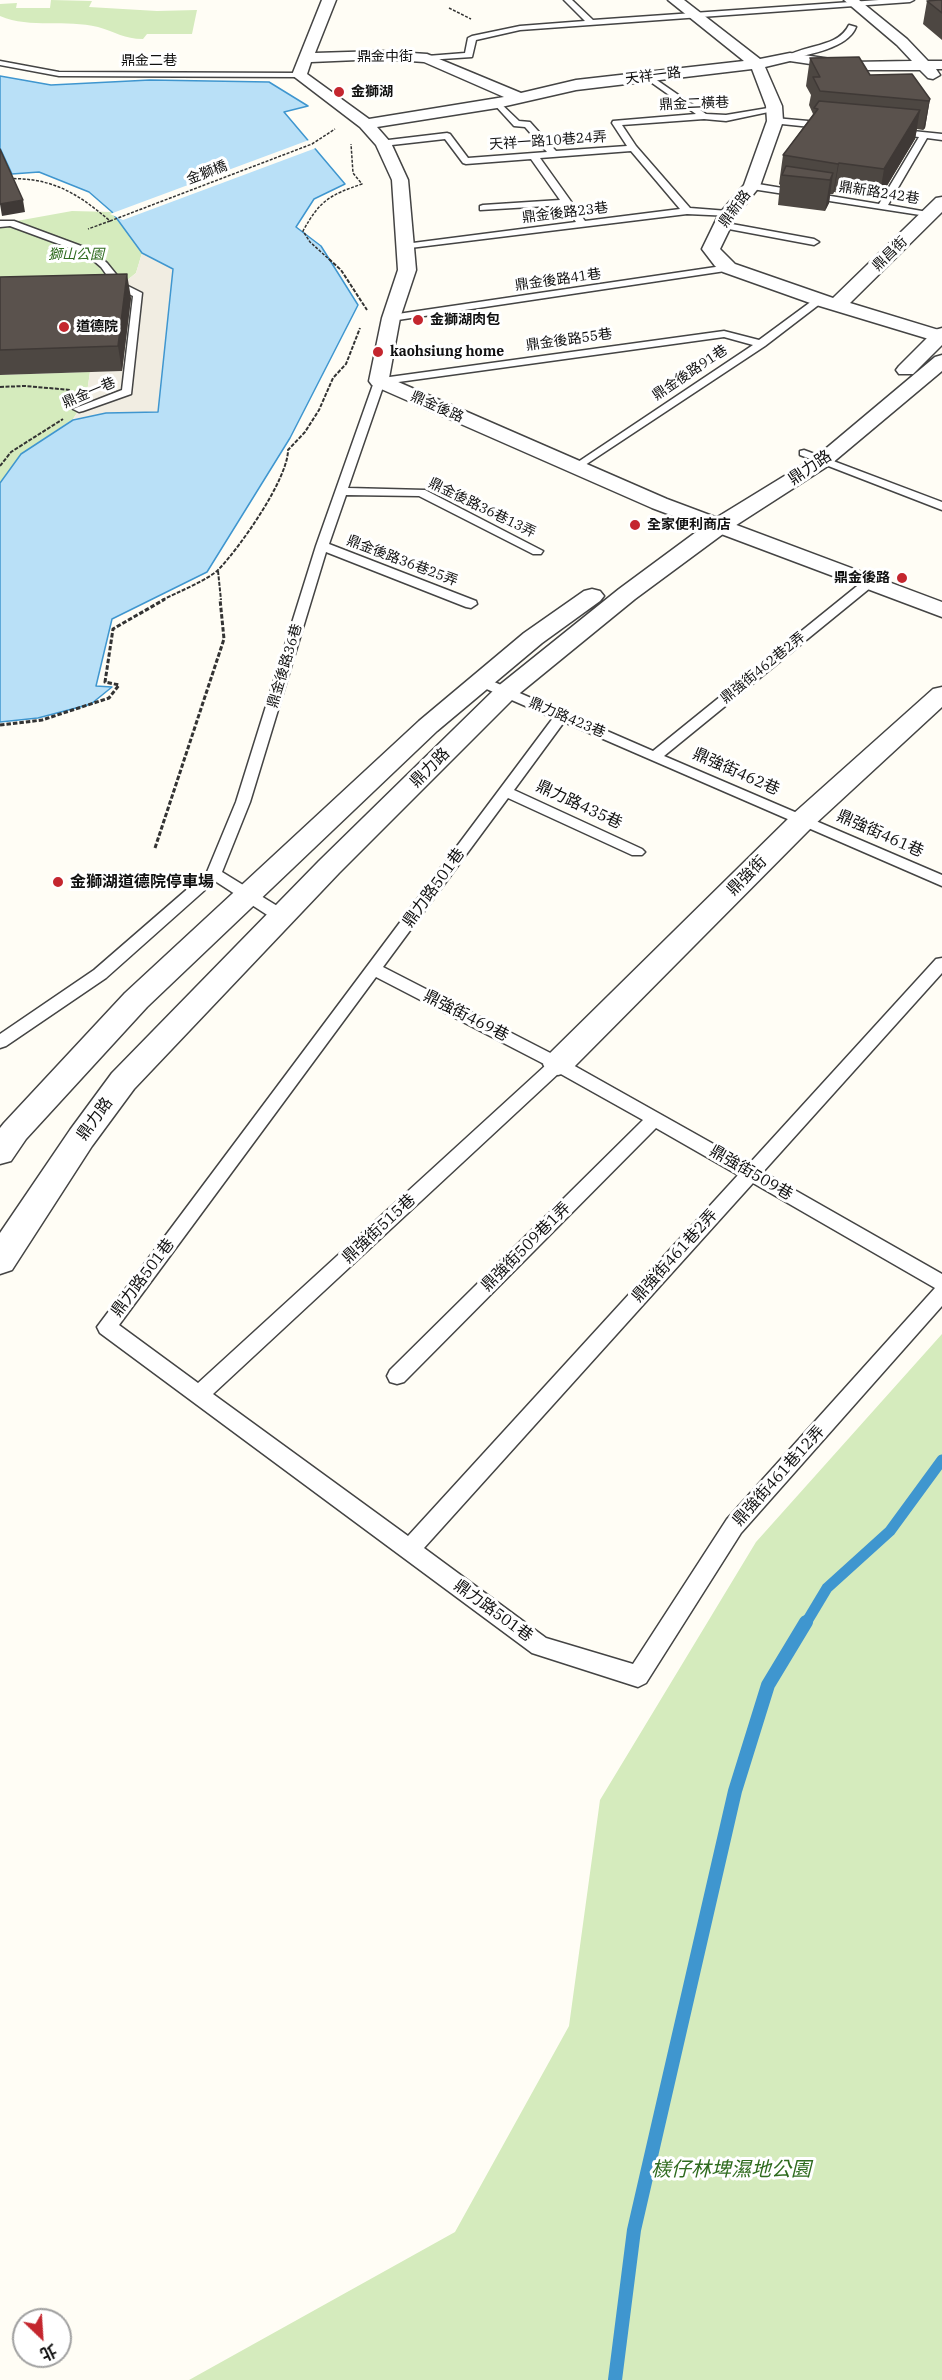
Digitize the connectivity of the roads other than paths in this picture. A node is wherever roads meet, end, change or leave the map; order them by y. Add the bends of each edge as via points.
1 (329, 0) edge
2 (568, 0) edge
3 (675, 0) edge
4 (910, 0) edge
5 (853, 2) edge
6 (695, 17) junction
7 (592, 24) junction
8 (852, 27) dead end
9 (790, 57) junction
10 (307, 58) junction
11 (427, 58) junction
12 (0, 63) edge
13 (757, 64) junction
14 (942, 64) edge
15 (926, 66) junction
16 (299, 75) junction
17 (648, 76) junction
18 (942, 86) edge
19 (517, 97) junction
20 (496, 103) junction
21 (774, 115) junction
22 (704, 116) junction
23 (366, 124) junction
24 (844, 128) edge
25 (879, 131) edge
26 (925, 135) junction
27 (942, 137) edge
28 (383, 143) junction
29 (633, 148) junction
30 (554, 154) junction
31 (534, 156) junction
32 (752, 186) junction
33 (567, 202) junction
34 (882, 207) junction
35 (483, 208) dead end
36 (936, 208) edge
37 (687, 211) junction
38 (724, 220) junction
39 (0, 224) edge
40 (582, 224) junction
41 (814, 242) dead end
42 (405, 247) junction
43 (729, 268) junction
44 (820, 300) junction
45 (837, 305) junction
46 (391, 318) junction
47 (941, 336) edge
48 (761, 344) junction
49 (942, 361) edge
50 (379, 381) junction
51 (79, 410) road end
52 (804, 453) junction
53 (824, 460) junction
54 (576, 468) junction
55 (342, 491) junction
56 (942, 506) edge
57 (709, 523) junction
58 (322, 546) junction
59 (537, 551) dead end
60 (871, 581) junction
61 (471, 604) dead end
62 (942, 610) edge
63 (480, 681) junction
64 (506, 692) junction
65 (942, 694) edge
66 (562, 715) junction
67 (655, 756) junction
68 (505, 791) junction
69 (803, 820) junction
70 (637, 852) dead end
71 (214, 874) junction
72 (942, 881) edge
73 (250, 896) junction
74 (281, 916) junction
75 (942, 963) edge
76 (374, 969) junction
77 (0, 1042) edge
78 (558, 1064) junction
79 (656, 1118) junction
80 (0, 1152) edge
81 (750, 1172) junction
82 (0, 1260) edge
83 (942, 1283) edge
84 (942, 1293) edge
85 (397, 1376) dead end
86 (199, 1395) junction
87 (409, 1550) junction
88 (638, 1676) joint

1 - 10 street
2 - 7 lane
3 - 6 street
4 - 5 lane
5 - 6 lane
5 - 15 street
6 - 7 lane
6 - 13 street
7 - 11 lane via 520,28 472,38 469,55
8 - 9 lane via 849,35 834,43
9 - 13 street, 天祥一路
9 - 15 street, 天祥一路 via 851,66
10 - 11 street, 鼎金中街
10 - 16 street
11 - 19 street, 鼎金中街
12 - 16 lane, 鼎金二巷 via 59,74
13 - 17 street, 天祥一路
13 - 21 street
14 - 15 street, 天祥一路
15 - 18 street
16 - 23 street
17 - 19 street, 天祥一路
17 - 22 lane
19 - 20 street, 天祥一路
20 - 23 street, 天祥一路
20 - 30 lane via 517,124 527,124
21 - 22 lane, 鼎金二橫巷
21 - 24 lane, 鼎金二橫巷
21 - 32 street, 鼎新路
22 - 29 lane, 鼎金二橫巷 via 616,123
23 - 28 street
25 - 26 lane
26 - 27 lane
26 - 34 lane
28 - 31 lane, 天祥一路10巷24弄 via 447,136 466,160
28 - 42 street via 400,180
29 - 30 lane, 天祥一路10巷24弄
29 - 37 lane
30 - 31 lane, 天祥一路10巷24弄
31 - 33 lane
32 - 34 lane, 鼎新路242巷
32 - 38 street, 鼎新路
33 - 35 lane
33 - 40 lane
34 - 36 lane, 鼎新路242巷
36 - 45 street, 鼎昌街
37 - 38 lane, 鼎金後路23巷
37 - 40 lane, 鼎金後路23巷
38 - 41 lane, 鼎金後路23巷
38 - 43 street, 鼎新路 via 711,249
39 - 51 lane, 鼎金一巷 via 11,223 89,252 120,286 138,295 127,392
40 - 42 lane, 鼎金後路23巷
42 - 46 street via 407,270
43 - 44 street
43 - 46 lane, 鼎金後路41巷
44 - 45 street
44 - 48 lane, 鼎金後路91巷
45 - 47 street
46 - 50 street
47 - 52 street, 鼎力路 via 887,388
48 - 50 lane, 鼎金後路55巷 via 724,334
48 - 54 lane, 鼎金後路91巷
49 - 53 street, 鼎力路
50 - 54 street, 鼎金後路
50 - 55 lane, 鼎金後路36巷
52 - 53 lane
52 - 57 street, 鼎力路
53 - 56 lane
53 - 57 street, 鼎力路
54 - 57 street, 鼎金後路
55 - 58 lane, 鼎金後路36巷
55 - 59 lane, 鼎金後路36巷13弄 via 421,493
57 - 60 street, 鼎金後路
57 - 63 street, 鼎力路 via 533,638
57 - 64 street, 鼎力路
58 - 61 lane, 鼎金後路36巷25弄
58 - 71 lane, 鼎金後路36巷 via 251,777
60 - 62 street, 鼎金後路
60 - 67 lane, 鼎強街462巷2弄
63 - 64 lane, 鼎力路423巷
63 - 73 street, 鼎力路
64 - 66 lane, 鼎力路423巷
64 - 74 street, 鼎力路
65 - 69 street, 鼎強街
66 - 67 lane, 鼎力路423巷
66 - 68 lane, 鼎力路501巷
67 - 69 lane, 鼎強街462巷
68 - 70 lane, 鼎力路435巷
68 - 76 lane, 鼎力路501巷
69 - 72 lane, 鼎強街461巷
69 - 78 street, 鼎強街
71 - 73 lane
71 - 77 lane via 100,974
73 - 74 lane
73 - 80 street, 鼎力路 via 136,1000
74 - 82 street, 鼎力路 via 123,1082
75 - 81 lane, 鼎強街461巷2弄
76 - 78 lane, 鼎強街469巷
76 - 86 lane, 鼎力路501巷 via 107,1327
78 - 79 lane, 鼎強街509巷
78 - 86 lane, 鼎強街515巷
79 - 81 lane, 鼎強街509巷
79 - 85 lane, 鼎強街509巷1弄
81 - 83 lane, 鼎強街509巷
81 - 87 lane, 鼎強街461巷2弄
84 - 88 lane, 鼎強街461巷12弄 via 734,1526
86 - 87 lane, 鼎力路501巷
87 - 88 lane, 鼎力路501巷 via 540,1646

